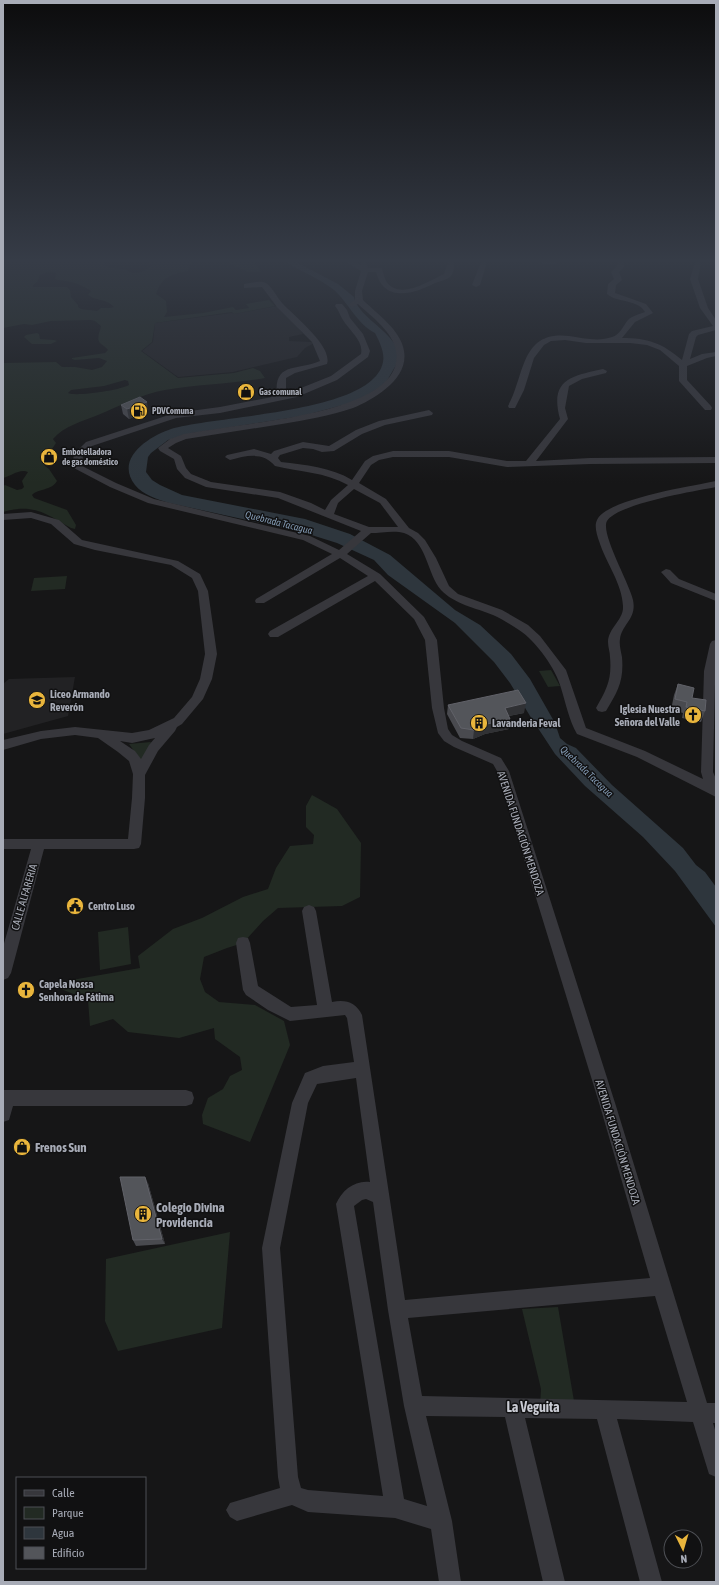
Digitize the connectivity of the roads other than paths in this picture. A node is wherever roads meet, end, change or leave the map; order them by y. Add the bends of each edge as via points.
1 (311, 336) edge
2 (360, 336) edge
3 (393, 336) edge
4 (619, 336) edge
5 (692, 336) edge
6 (611, 340) junction
7 (716, 354) edge
8 (683, 365) junction
9 (603, 371) dead end
10 (282, 398) junction
11 (512, 406) dead end
12 (708, 408) dead end
13 (429, 413) dead end
14 (230, 457) dead end
15 (273, 458) junction
16 (716, 460) edge
17 (530, 464) junction
18 (354, 484) junction
19 (716, 484) edge
20 (328, 515) junction
21 (3, 517) edge
22 (405, 530) junction
23 (367, 531) junction
24 (343, 552) junction
25 (666, 572) dead end
26 (376, 576) junction
27 (716, 598) edge
28 (260, 601) dead end
29 (274, 634) dead end
30 (716, 644) edge
31 (602, 708) dead end
32 (178, 721) junction
33 (98, 735) junction
34 (3, 745) edge
35 (140, 773) junction
36 (715, 789) edge
37 (3, 844) edge
38 (39, 844) junction
39 (310, 911) dead end
40 (243, 944) dead end
41 (4, 965) edge
42 (326, 1011) junction
43 (363, 1069) junction
44 (186, 1098) dead end
45 (4, 1103) edge
46 (381, 1197) junction
47 (662, 1286) junction
48 (397, 1310) junction
49 (414, 1406) junction
50 (513, 1408) junction
51 (604, 1409) junction
52 (708, 1413) edge
53 (716, 1467) edge
54 (292, 1495) junction
55 (395, 1507) junction
56 (236, 1510) dead end
57 (441, 1521) junction
58 (450, 1582) edge
59 (554, 1582) edge
60 (651, 1582) edge

1 - 10 street via 316,341 324,362 282,376
2 - 10 street via 365,355 334,378
3 - 20 street via 397,340 401,358 390,382 374,395 355,404 327,412 184,437 163,448 178,458 188,476 209,484 280,495
4 - 6 street
5 - 8 street via 688,356
6 - 8 street via 656,345
6 - 11 street via 558,338 548,339 540,344 529,356 518,397
7 - 8 street
8 - 12 street via 683,381
9 - 17 street via 579,377 566,384 561,408 564,419
10 - 24 street, AVENIDA FUNDACIÓN MENDOZA via 176,416 89,444 79,454 77,466 146,500 306,538
13 - 15 street via 382,423 331,449 304,445 277,453
14 - 15 street via 254,452
15 - 18 street via 278,464 312,469
16 - 17 street via 590,460
17 - 18 street via 491,462 437,453 393,454 368,463
18 - 20 street via 334,502
18 - 22 street via 383,501
19 - 31 street via 637,502 615,509 602,520 605,544 629,606 629,612 614,640 616,686
20 - 23 street
21 - 32 street via 31,516 55,522 78,542 174,563 196,576 203,591 211,654 206,679 197,699
22 - 23 street
22 - 36 street via 421,542 445,588 454,596 498,613 524,628 536,639 560,670 581,732 641,754
23 - 24 street
24 - 26 street, AVENIDA FUNDACIÓN MENDOZA
24 - 28 street
25 - 27 street via 675,581
26 - 29 street
26 - 47 street, AVENIDA FUNDACIÓN MENDOZA via 418,618 431,640 442,730 448,738 458,744 497,761 503,771
30 - 36 street via 710,671 707,772
32 - 33 street via 152,734 139,737
32 - 35 street via 153,748
33 - 34 street via 74,731 41,735
33 - 35 street via 118,745 135,758
35 - 38 street via 134,844
37 - 38 street
38 - 41 street, CALLE ALFARERIA
39 - 42 street
40 - 42 street via 251,990 290,1014
42 - 43 street via 343,1007 354,1015
43 - 46 street
43 - 54 street via 311,1078 300,1102 271,1248 288,1477
44 - 45 street
46 - 48 street
46 - 55 street via 366,1189 349,1198 345,1204
47 - 48 street
47 - 52 street, AVENIDA FUNDACIÓN MENDOZA
48 - 49 street
49 - 50 street
49 - 57 street
50 - 51 street
50 - 59 street
51 - 52 street
51 - 60 street
52 - 53 street, AVENIDA FUNDACIÓN MENDOZA
54 - 55 street via 308,1501
54 - 56 street
55 - 57 street
57 - 58 street

